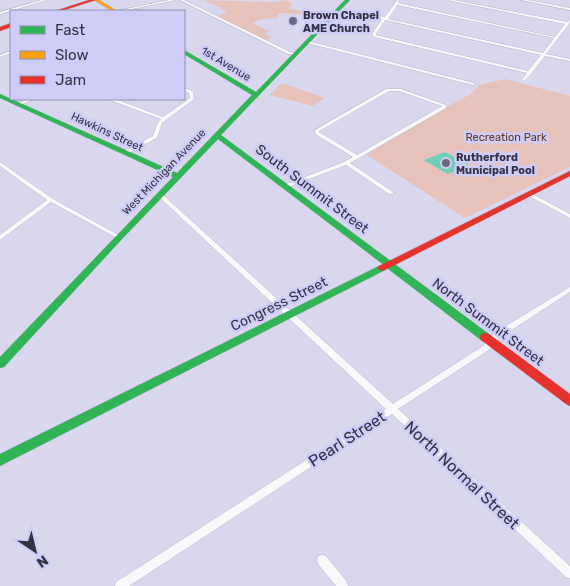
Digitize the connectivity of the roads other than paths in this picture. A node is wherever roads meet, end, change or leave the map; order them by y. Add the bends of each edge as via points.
1 (45, 0) edge
2 (95, 0) edge
3 (174, 0) edge
4 (182, 0) edge
5 (348, 0) edge
6 (399, 0) edge
7 (450, 0) edge
8 (523, 0) edge
9 (396, 4) junction
10 (2, 7) dead end
11 (340, 9) junction
12 (570, 9) edge
13 (10, 10) edge
14 (16, 10) edge
15 (60, 10) edge
16 (114, 10) edge
17 (121, 10) edge
18 (385, 19) junction
19 (569, 22) edge
20 (557, 38) junction
21 (308, 42) junction
22 (185, 53) edge
23 (296, 54) junction
24 (544, 54) junction
25 (570, 60) edge
26 (530, 72) junction
27 (524, 80) dead end
28 (474, 84) dead end
29 (185, 89) edge
30 (256, 95) junction
31 (0, 96) edge
32 (29, 100) edge
33 (115, 100) edge
34 (18, 104) junction
35 (164, 119) junction
36 (217, 135) junction
37 (124, 153) junction
38 (357, 157) junction
39 (346, 163) junction
40 (0, 164) edge
41 (570, 173) edge
42 (178, 176) junction
43 (286, 186) junction
44 (391, 193) dead end
45 (529, 194) junction
46 (160, 195) junction
47 (51, 200) junction
48 (570, 216) edge
49 (119, 237) junction
50 (0, 238) edge
51 (390, 265) junction
52 (570, 289) edge
53 (290, 314) junction
54 (491, 342) junction
55 (0, 364) edge
56 (570, 401) edge
57 (392, 410) junction
58 (0, 460) edge
59 (322, 560) dead end
60 (570, 573) edge
61 (120, 586) edge
62 (343, 586) edge

1 - 14 street
2 - 15 street
2 - 16 street
3 - 17 street
4 - 23 street
5 - 11 street, West Michigan Avenue
6 - 9 street
7 - 19 street
8 - 12 street
9 - 18 street
9 - 20 street
10 - 13 street
11 - 18 street
11 - 21 street, West Michigan Avenue
18 - 24 street
18 - 26 street via 374,34 378,37
19 - 20 street
20 - 24 street
21 - 23 street, West Michigan Avenue
21 - 28 street
22 - 30 street, 1st Avenue
23 - 30 street, West Michigan Avenue
24 - 25 street
24 - 26 street
26 - 27 street
29 - 35 street via 191,92 192,98
30 - 36 street, West Michigan Avenue
31 - 34 street, Hawkins Street
32 - 34 street
33 - 35 street
34 - 37 street, Hawkins Street
35 - 37 street via 155,137
36 - 42 street, West Michigan Avenue
36 - 43 street, South Summit Street
37 - 42 street, Hawkins Street
38 - 38 street via 444,105 399,90 388,90 317,130
38 - 39 street
39 - 43 street
39 - 44 street
40 - 47 street
41 - 45 street, Congress Street
42 - 46 street, West Michigan Avenue
43 - 51 street, South Summit Street
45 - 48 street
45 - 51 street, Congress Street
46 - 49 street, West Michigan Avenue
46 - 53 street, North Normal Street
47 - 49 street
47 - 50 street
49 - 55 street, West Michigan Avenue
51 - 53 street, Congress Street
51 - 54 street, North Summit Street
52 - 54 street, Pearl Street
53 - 57 street, North Normal Street
53 - 58 street, Congress Street
54 - 56 street, North Summit Street
54 - 57 street, Pearl Street
57 - 60 street, North Normal Street
57 - 61 street, Pearl Street
59 - 62 street

